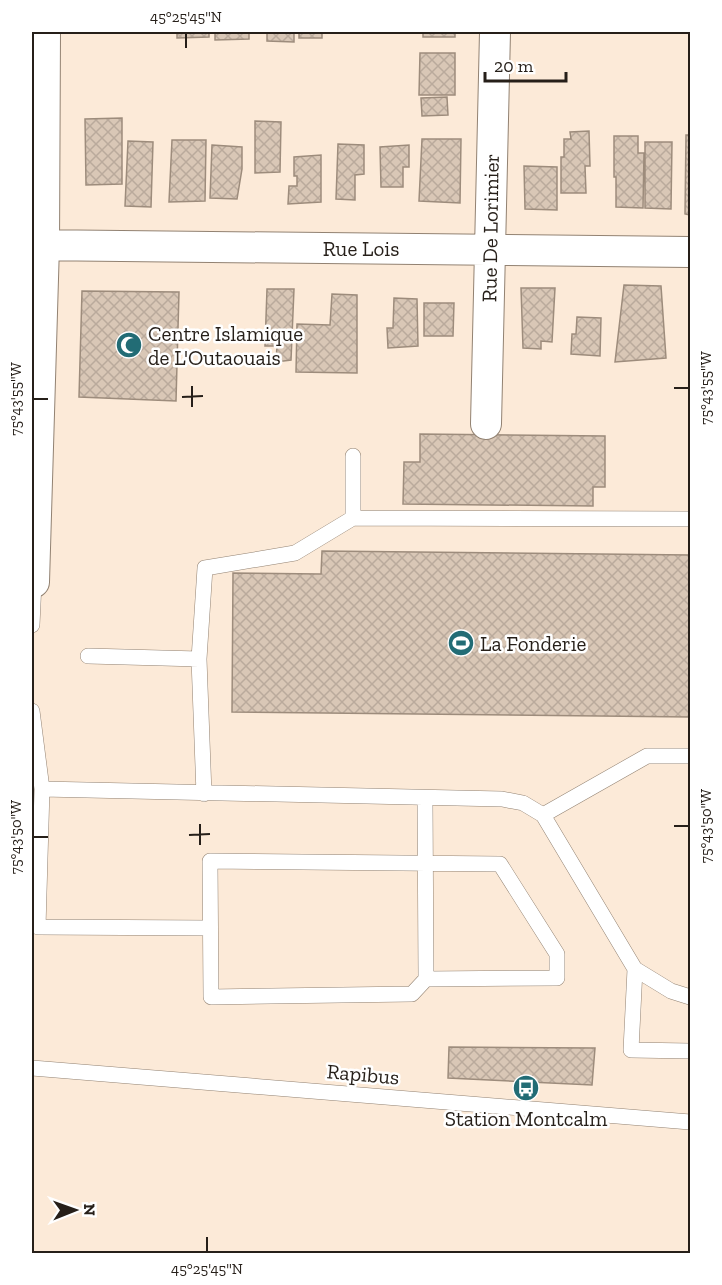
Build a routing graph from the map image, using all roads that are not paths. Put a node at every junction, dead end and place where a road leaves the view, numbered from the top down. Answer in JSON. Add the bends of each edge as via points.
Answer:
{"nodes":[{"id":1,"x":45,"y":32,"type":"edge"},
{"id":2,"x":495,"y":32,"type":"edge"},
{"id":3,"x":38,"y":245,"type":"edge"},
{"id":4,"x":490,"y":249,"type":"junction"},
{"id":5,"x":690,"y":252,"type":"edge"},
{"id":6,"x":486,"y":424,"type":"dead end"},
{"id":7,"x":353,"y":456,"type":"dead end"},
{"id":8,"x":353,"y":518,"type":"junction"},
{"id":9,"x":690,"y":519,"type":"edge"},
{"id":10,"x":34,"y":582,"type":"joint"},
{"id":11,"x":32,"y":625,"type":"edge"},
{"id":12,"x":88,"y":656,"type":"dead end"},
{"id":13,"x":199,"y":659,"type":"junction"},
{"id":14,"x":32,"y":711,"type":"edge"},
{"id":15,"x":690,"y":756,"type":"edge"},
{"id":16,"x":42,"y":789,"type":"junction"},
{"id":17,"x":204,"y":794,"type":"junction"},
{"id":18,"x":425,"y":798,"type":"junction"},
{"id":19,"x":543,"y":815,"type":"junction"},
{"id":20,"x":426,"y":862,"type":"junction"},
{"id":21,"x":210,"y":928,"type":"junction"},
{"id":22,"x":635,"y":969,"type":"junction"},
{"id":23,"x":426,"y":979,"type":"junction"},
{"id":24,"x":690,"y":997,"type":"edge"},
{"id":25,"x":690,"y":1052,"type":"edge"},
{"id":26,"x":32,"y":1068,"type":"edge"},
{"id":27,"x":690,"y":1122,"type":"edge"}],
"edges":[{"from":1,"to":3,"type":"street"},
{"from":2,"to":4,"type":"street","name":"Rue De Lorimier"},
{"from":3,"to":4,"type":"street","name":"Rue Lois"},
{"from":3,"to":10,"type":"street"},
{"from":4,"to":5,"type":"street","name":"Rue Lois"},
{"from":4,"to":6,"type":"street","name":"Rue De Lorimier"},
{"from":7,"to":8,"type":"lane"},
{"from":8,"to":9,"type":"lane"},
{"from":8,"to":13,"type":"lane","via":[[296,553],[205,568]]},
{"from":10,"to":11,"type":"lane"},
{"from":12,"to":13,"type":"lane"},
{"from":13,"to":17,"type":"lane"},
{"from":14,"to":16,"type":"lane"},
{"from":15,"to":19,"type":"lane","via":[[647,756]]},
{"from":16,"to":17,"type":"lane"},
{"from":16,"to":21,"type":"lane","via":[[38,927]]},
{"from":17,"to":18,"type":"lane"},
{"from":18,"to":19,"type":"lane","via":[[502,799],[523,803]]},
{"from":18,"to":20,"type":"lane"},
{"from":19,"to":22,"type":"lane"},
{"from":20,"to":21,"type":"lane","via":[[210,861]]},
{"from":20,"to":23,"type":"lane"},
{"from":20,"to":23,"type":"lane","via":[[500,864],[557,954],[557,978]]},
{"from":21,"to":23,"type":"lane","via":[[211,998],[412,994]]},
{"from":22,"to":24,"type":"lane","via":[[671,991]]},
{"from":22,"to":25,"type":"lane","via":[[631,1050]]},
{"from":26,"to":27,"type":"lane","name":"Rapibus"}]}
